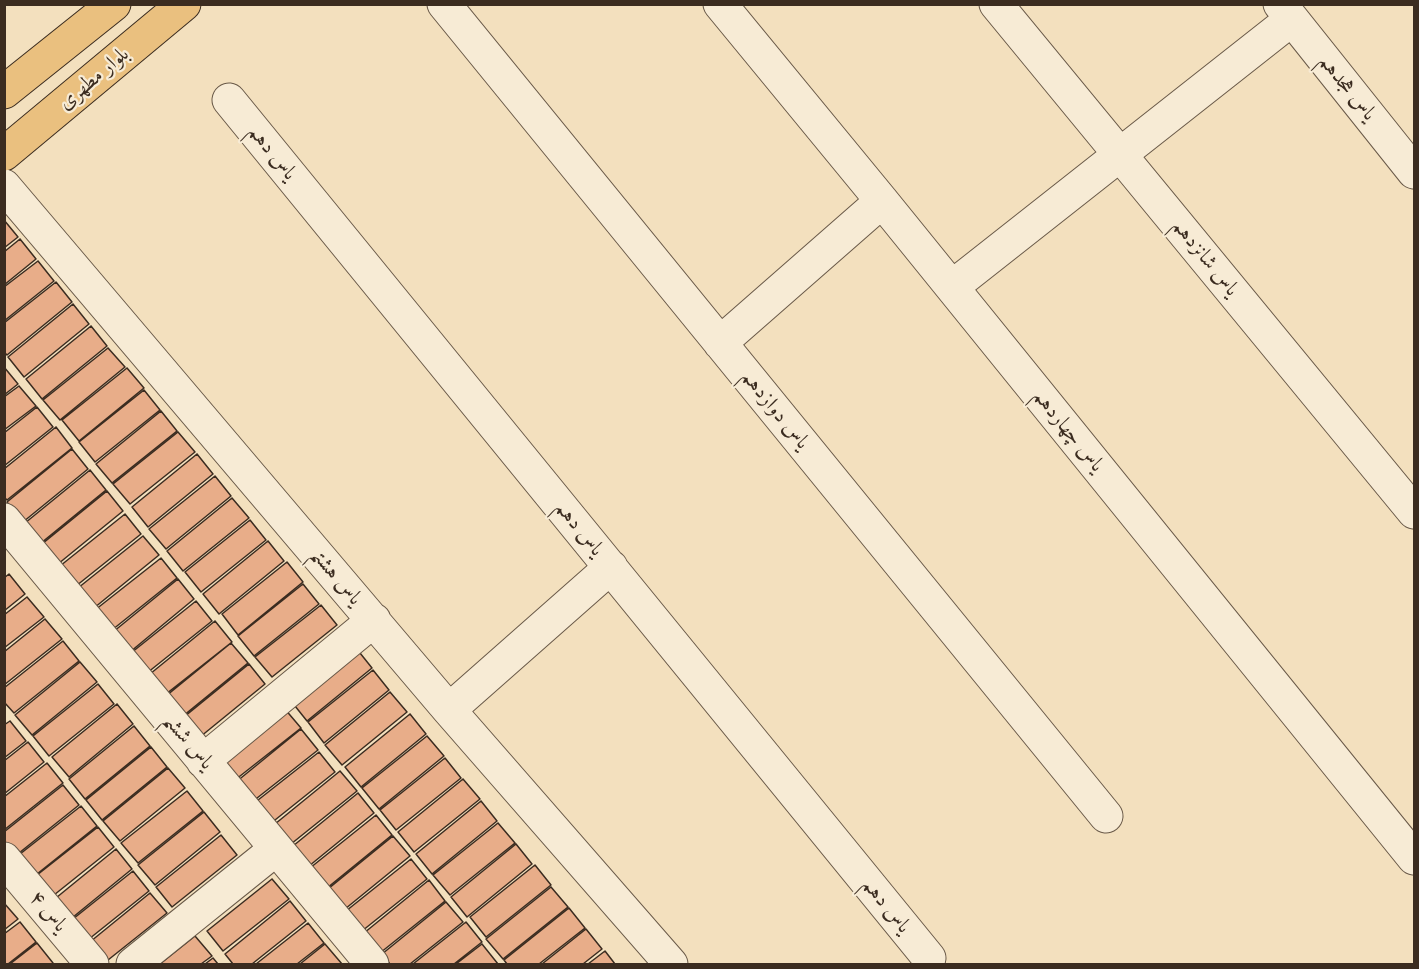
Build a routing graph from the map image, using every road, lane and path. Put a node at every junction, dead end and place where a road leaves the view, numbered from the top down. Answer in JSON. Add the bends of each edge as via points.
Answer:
{"nodes":[{"id":1,"x":114,"y":4,"type":"edge"},
{"id":2,"x":444,"y":4,"type":"edge"},
{"id":3,"x":720,"y":4,"type":"edge"},
{"id":4,"x":996,"y":4,"type":"edge"},
{"id":5,"x":162,"y":11,"type":"edge"},
{"id":6,"x":1286,"y":12,"type":"edge"},
{"id":7,"x":4,"y":92,"type":"edge"},
{"id":8,"x":229,"y":100,"type":"dead end"},
{"id":9,"x":4,"y":154,"type":"edge"},
{"id":10,"x":1120,"y":154,"type":"junction"},
{"id":11,"x":1414,"y":172,"type":"edge"},
{"id":12,"x":4,"y":186,"type":"edge"},
{"id":13,"x":882,"y":201,"type":"junction"},
{"id":14,"x":952,"y":287,"type":"junction"},
{"id":15,"x":720,"y":343,"type":"junction"},
{"id":16,"x":1414,"y":512,"type":"edge"},
{"id":17,"x":4,"y":520,"type":"edge"},
{"id":18,"x":610,"y":567,"type":"junction"},
{"id":19,"x":374,"y":620,"type":"junction"},
{"id":20,"x":449,"y":710,"type":"junction"},
{"id":21,"x":203,"y":761,"type":"junction"},
{"id":22,"x":1106,"y":816,"type":"dead end"},
{"id":23,"x":276,"y":849,"type":"junction"},
{"id":24,"x":1414,"y":858,"type":"edge"},
{"id":25,"x":4,"y":859,"type":"edge"},
{"id":26,"x":929,"y":958,"type":"dead end"},
{"id":27,"x":92,"y":964,"type":"edge"},
{"id":28,"x":133,"y":964,"type":"edge"},
{"id":29,"x":372,"y":964,"type":"edge"},
{"id":30,"x":671,"y":964,"type":"edge"}],
"edges":[{"from":1,"to":7,"type":"main road"},
{"from":2,"to":15,"type":"street","name":"یاس دوازدهم"},
{"from":3,"to":13,"type":"street","name":"یاس چهاردهم"},
{"from":4,"to":10,"type":"street","name":"یاس شانزدهم"},
{"from":5,"to":9,"type":"main road","name":"بلوار مطهری"},
{"from":6,"to":10,"type":"street"},
{"from":6,"to":11,"type":"street","name":"یاس هجدهم"},
{"from":8,"to":18,"type":"street","name":"یاس دهم"},
{"from":10,"to":14,"type":"street"},
{"from":10,"to":16,"type":"street","name":"یاس شانزدهم"},
{"from":12,"to":19,"type":"street","name":"یاس هشتم"},
{"from":13,"to":14,"type":"street","name":"یاس چهاردهم"},
{"from":13,"to":15,"type":"street"},
{"from":14,"to":24,"type":"street","name":"یاس چهاردهم"},
{"from":15,"to":22,"type":"street","name":"یاس دوازدهم"},
{"from":17,"to":21,"type":"street","name":"یاس ششم"},
{"from":18,"to":20,"type":"street"},
{"from":18,"to":26,"type":"street","name":"یاس دهم"},
{"from":19,"to":20,"type":"street","name":"یاس هشتم"},
{"from":19,"to":21,"type":"street"},
{"from":20,"to":30,"type":"street","name":"یاس هشتم"},
{"from":21,"to":23,"type":"street","name":"یاس ششم"},
{"from":23,"to":28,"type":"street"},
{"from":23,"to":29,"type":"street","name":"یاس ششم"},
{"from":25,"to":27,"type":"street","name":"یاس ۴"}]}
